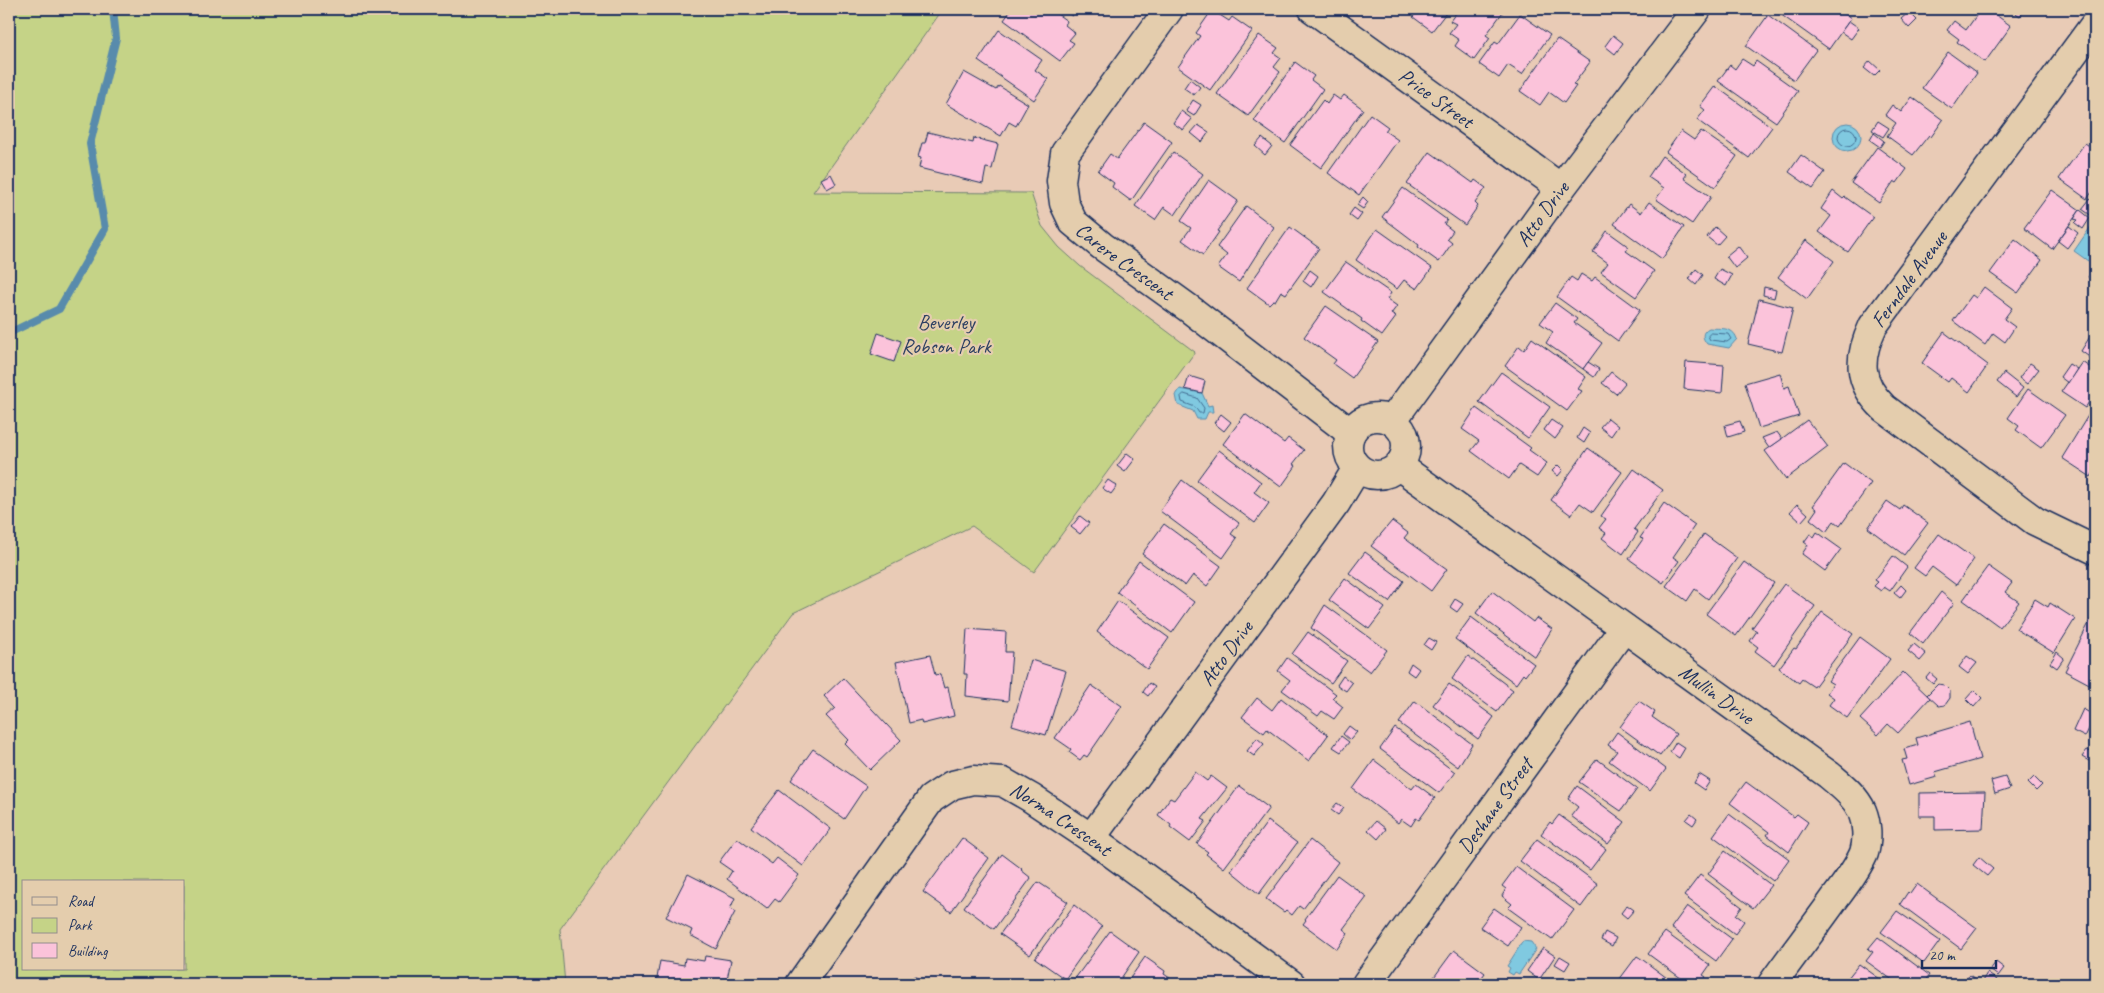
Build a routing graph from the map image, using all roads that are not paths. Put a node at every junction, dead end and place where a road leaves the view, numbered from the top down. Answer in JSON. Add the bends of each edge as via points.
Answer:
{"nodes":[{"id":1,"x":1169,"y":9,"type":"edge"},
{"id":2,"x":1313,"y":9,"type":"edge"},
{"id":3,"x":1697,"y":9,"type":"edge"},
{"id":4,"x":2095,"y":24,"type":"edge"},
{"id":5,"x":1561,"y":188,"type":"junction"},
{"id":6,"x":1392,"y":421,"type":"junction"},
{"id":7,"x":1351,"y":433,"type":"junction"},
{"id":8,"x":1399,"y":466,"type":"junction"},
{"id":9,"x":1357,"y":468,"type":"junction"},
{"id":10,"x":2095,"y":550,"type":"edge"},
{"id":11,"x":1624,"y":628,"type":"junction"},
{"id":12,"x":1091,"y":838,"type":"junction"},
{"id":13,"x":800,"y":984,"type":"edge"},
{"id":14,"x":1291,"y":984,"type":"edge"},
{"id":15,"x":1366,"y":984,"type":"edge"},
{"id":16,"x":1772,"y":984,"type":"edge"}],
"edges":[{"from":1,"to":7,"type":"street","name":"Carere Crescent","via":[[1065,153],[1061,181],[1064,203],[1073,222],[1102,246]]},
{"from":2,"to":5,"type":"street","name":"Price Street"},
{"from":3,"to":5,"type":"street","name":"Atto Drive"},
{"from":4,"to":10,"type":"street","name":"Ferndale Avenue","via":[[1873,326],[1862,357],[1865,382],[1884,408],[2035,521]]},
{"from":5,"to":6,"type":"street","name":"Atto Drive"},
{"from":6,"to":7,"type":"street","via":[[1374,417],[1357,425]]},
{"from":6,"to":8,"type":"street","via":[[1399,426],[1406,442]]},
{"from":7,"to":9,"type":"street","via":[[1348,451]]},
{"from":8,"to":9,"type":"street","via":[[1392,472],[1374,475]]},
{"from":8,"to":11,"type":"street","name":"Mullin Drive"},
{"from":9,"to":12,"type":"street","name":"Atto Drive","via":[[1336,503]]},
{"from":11,"to":15,"type":"street","name":"Deshane Street"},
{"from":11,"to":16,"type":"street","name":"Mullin Drive","via":[[1829,775],[1852,795],[1863,812],[1864,852]]},
{"from":12,"to":13,"type":"street","name":"Norma Crescent","via":[[1003,782],[973,780],[952,785],[932,799]]},
{"from":12,"to":14,"type":"street","name":"Norma Crescent"}]}
